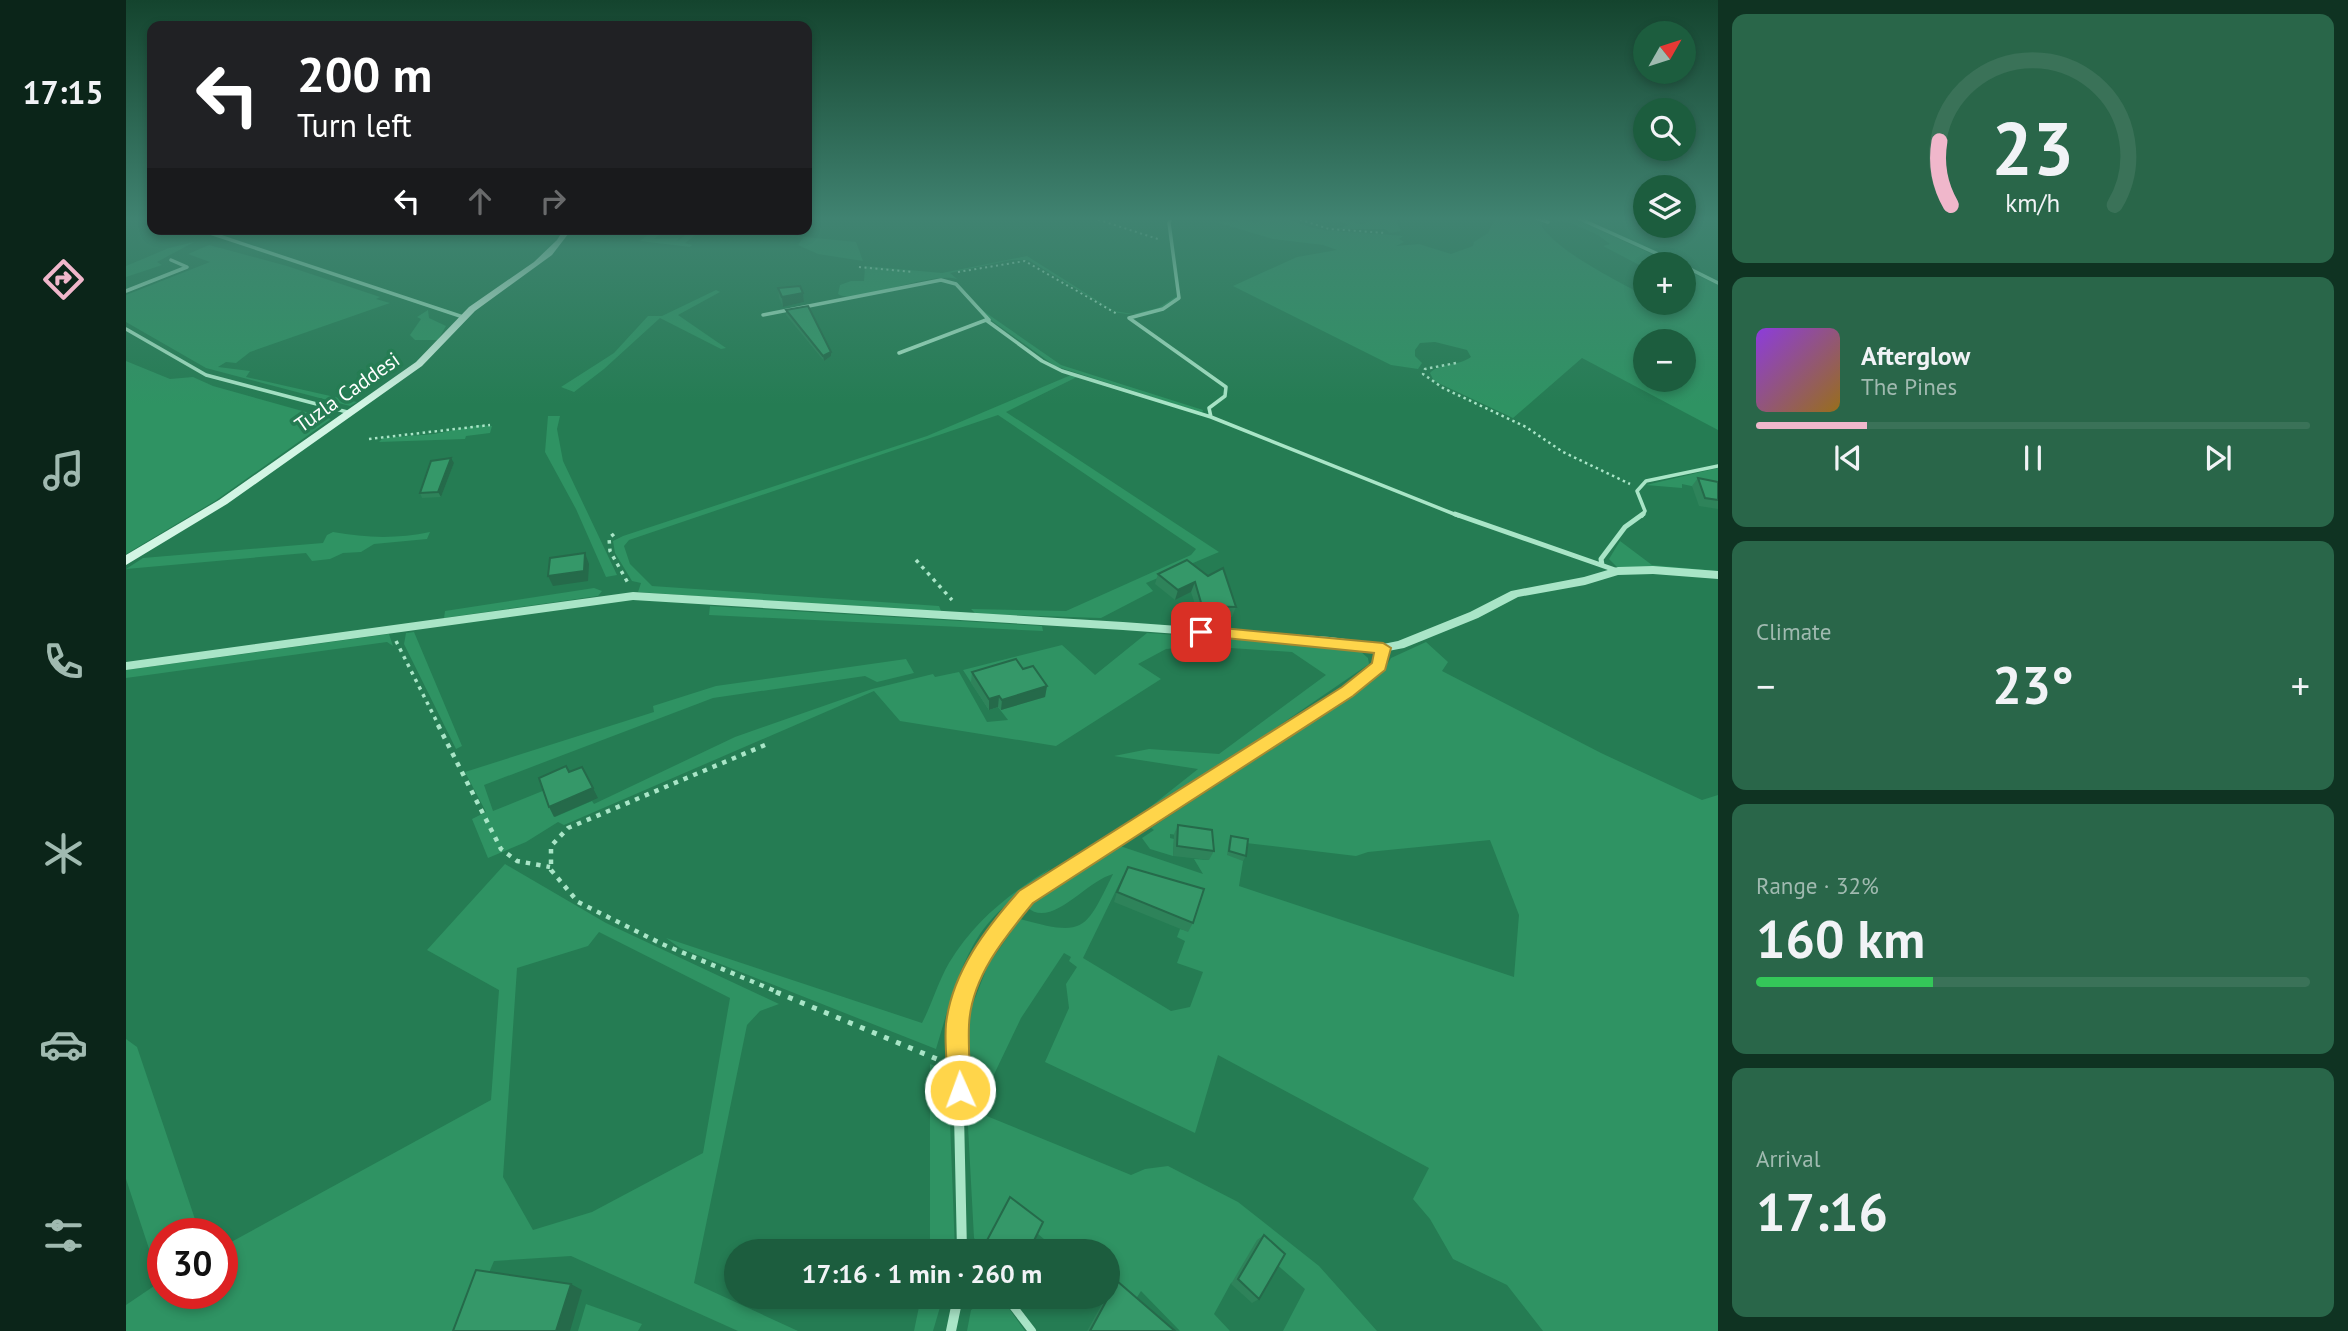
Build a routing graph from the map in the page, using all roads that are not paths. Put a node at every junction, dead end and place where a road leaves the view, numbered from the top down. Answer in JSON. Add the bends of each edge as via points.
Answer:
{"nodes":[{"id":1,"x":154,"y":280,"type":"edge"},
{"id":2,"x":352,"y":280,"type":"edge"},
{"id":3,"x":511,"y":280,"type":"edge"},
{"id":4,"x":936,"y":280,"type":"edge"},
{"id":5,"x":947,"y":280,"type":"edge"},
{"id":6,"x":1177,"y":280,"type":"edge"},
{"id":7,"x":126,"y":291,"type":"edge"},
{"id":8,"x":763,"y":315,"type":"dead end"},
{"id":9,"x":463,"y":317,"type":"junction"},
{"id":10,"x":992,"y":321,"type":"junction"},
{"id":11,"x":126,"y":329,"type":"edge"},
{"id":12,"x":900,"y":353,"type":"dead end"},
{"id":13,"x":351,"y":413,"type":"junction"},
{"id":14,"x":1211,"y":417,"type":"junction"},
{"id":15,"x":1718,"y":466,"type":"edge"},
{"id":16,"x":126,"y":561,"type":"edge"},
{"id":17,"x":1602,"y":565,"type":"junction"},
{"id":18,"x":1618,"y":571,"type":"junction"},
{"id":19,"x":1718,"y":575,"type":"edge"},
{"id":20,"x":1383,"y":648,"type":"junction"},
{"id":21,"x":126,"y":666,"type":"edge"},
{"id":22,"x":962,"y":1239,"type":"edge"},
{"id":23,"x":956,"y":1309,"type":"edge"},
{"id":24,"x":1015,"y":1309,"type":"edge"},
{"id":25,"x":951,"y":1331,"type":"edge"},
{"id":26,"x":1032,"y":1331,"type":"edge"}],
"edges":[{"from":1,"to":7,"type":"lane"},
{"from":2,"to":9,"type":"lane"},
{"from":3,"to":9,"type":"main road","name":"Tuzla Caddesi"},
{"from":4,"to":8,"type":"lane"},
{"from":5,"to":10,"type":"lane"},
{"from":6,"to":14,"type":"lane","via":[[1179,298],[1163,310],[1129,318],[1226,387],[1225,396],[1209,408]]},
{"from":9,"to":13,"type":"main road","name":"Tuzla Caddesi","via":[[430,356]]},
{"from":10,"to":12,"type":"lane","via":[[980,320]]},
{"from":10,"to":14,"type":"lane","via":[[1062,371]]},
{"from":11,"to":13,"type":"lane","via":[[205,375]]},
{"from":13,"to":16,"type":"main road","name":"Tuzla Caddesi","via":[[223,502]]},
{"from":14,"to":17,"type":"lane","via":[[1495,530]]},
{"from":15,"to":17,"type":"lane","via":[[1646,481],[1638,489],[1645,511],[1625,527],[1601,559]]},
{"from":17,"to":18,"type":"lane"},
{"from":18,"to":19,"type":"street"},
{"from":18,"to":20,"type":"street","via":[[1515,594],[1474,615]]},
{"from":20,"to":21,"type":"street","via":[[1206,632],[620,597]]},
{"from":20,"to":22,"type":"street","via":[[1379,666],[1348,692],[1026,897],[997,930],[970,976],[957,1023]]},
{"from":23,"to":25,"type":"street"},
{"from":24,"to":26,"type":"lane"}]}
